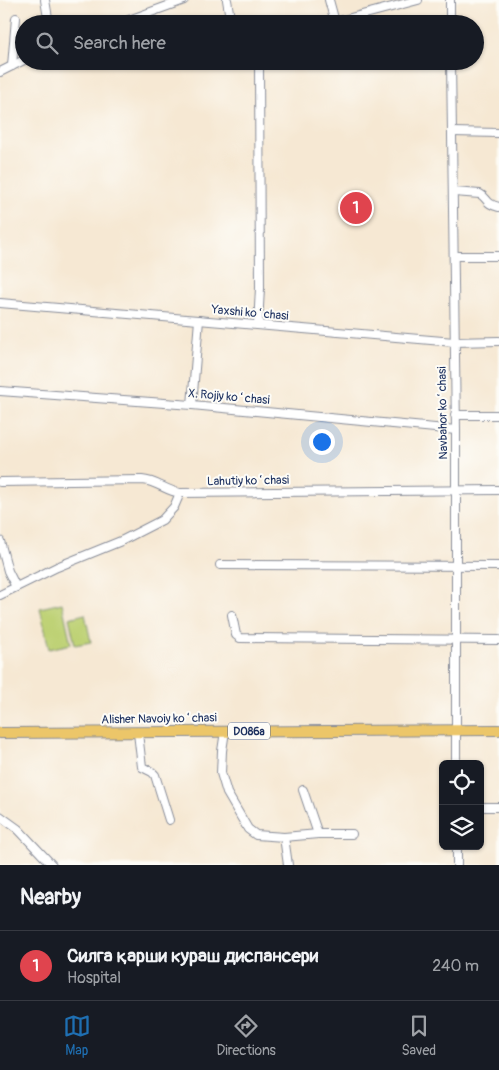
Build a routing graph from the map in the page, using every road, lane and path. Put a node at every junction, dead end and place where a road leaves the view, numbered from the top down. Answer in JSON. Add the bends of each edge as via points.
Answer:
{"nodes":[{"id":1,"x":45,"y":0,"type":"edge"},
{"id":2,"x":184,"y":0,"type":"edge"},
{"id":3,"x":227,"y":0,"type":"edge"},
{"id":4,"x":329,"y":0,"type":"edge"},
{"id":5,"x":418,"y":0,"type":"edge"},
{"id":6,"x":450,"y":0,"type":"edge"},
{"id":7,"x":48,"y":15,"type":"edge"},
{"id":8,"x":143,"y":15,"type":"edge"},
{"id":9,"x":230,"y":15,"type":"edge"},
{"id":10,"x":331,"y":15,"type":"edge"},
{"id":11,"x":362,"y":15,"type":"edge"},
{"id":12,"x":450,"y":15,"type":"edge"},
{"id":13,"x":15,"y":30,"type":"edge"},
{"id":14,"x":15,"y":64,"type":"edge"},
{"id":15,"x":12,"y":66,"type":"junction"},
{"id":16,"x":259,"y":70,"type":"edge"},
{"id":17,"x":451,"y":70,"type":"edge"},
{"id":18,"x":0,"y":72,"type":"edge"},
{"id":19,"x":452,"y":132,"type":"junction"},
{"id":20,"x":499,"y":133,"type":"edge"},
{"id":21,"x":454,"y":192,"type":"junction"},
{"id":22,"x":499,"y":207,"type":"edge"},
{"id":23,"x":454,"y":256,"type":"junction"},
{"id":24,"x":499,"y":256,"type":"edge"},
{"id":25,"x":0,"y":304,"type":"edge"},
{"id":26,"x":200,"y":320,"type":"junction"},
{"id":27,"x":258,"y":325,"type":"junction"},
{"id":28,"x":499,"y":341,"type":"edge"},
{"id":29,"x":454,"y":342,"type":"junction"},
{"id":30,"x":0,"y":391,"type":"edge"},
{"id":31,"x":192,"y":405,"type":"junction"},
{"id":32,"x":455,"y":415,"type":"junction"},
{"id":33,"x":499,"y":415,"type":"edge"},
{"id":34,"x":456,"y":430,"type":"junction"},
{"id":35,"x":0,"y":482,"type":"edge"},
{"id":36,"x":499,"y":490,"type":"edge"},
{"id":37,"x":456,"y":491,"type":"junction"},
{"id":38,"x":180,"y":493,"type":"junction"},
{"id":39,"x":0,"y":541,"type":"edge"},
{"id":40,"x":220,"y":565,"type":"dead end"},
{"id":41,"x":455,"y":566,"type":"junction"},
{"id":42,"x":499,"y":566,"type":"edge"},
{"id":43,"x":16,"y":587,"type":"junction"},
{"id":44,"x":0,"y":595,"type":"edge"},
{"id":45,"x":232,"y":615,"type":"dead end"},
{"id":46,"x":455,"y":639,"type":"junction"},
{"id":47,"x":499,"y":640,"type":"edge"},
{"id":48,"x":456,"y":730,"type":"junction"},
{"id":49,"x":499,"y":730,"type":"edge"},
{"id":50,"x":225,"y":731,"type":"junction"},
{"id":51,"x":0,"y":732,"type":"edge"},
{"id":52,"x":138,"y":733,"type":"junction"},
{"id":53,"x":456,"y":760,"type":"edge"},
{"id":54,"x":303,"y":790,"type":"dead end"},
{"id":55,"x":484,"y":806,"type":"edge"},
{"id":56,"x":499,"y":807,"type":"edge"},
{"id":57,"x":0,"y":816,"type":"edge"},
{"id":58,"x":170,"y":820,"type":"dead end"},
{"id":59,"x":318,"y":834,"type":"junction"},
{"id":60,"x":352,"y":834,"type":"dead end"},
{"id":61,"x":284,"y":836,"type":"junction"},
{"id":62,"x":457,"y":850,"type":"edge"},
{"id":63,"x":52,"y":865,"type":"edge"},
{"id":64,"x":288,"y":865,"type":"edge"},
{"id":65,"x":457,"y":865,"type":"edge"}],
"edges":[{"from":1,"to":7,"type":"street"},
{"from":2,"to":8,"type":"street"},
{"from":3,"to":9,"type":"street"},
{"from":4,"to":10,"type":"street"},
{"from":5,"to":11,"type":"street"},
{"from":6,"to":12,"type":"street"},
{"from":13,"to":15,"type":"street"},
{"from":14,"to":15,"type":"street"},
{"from":15,"to":18,"type":"street"},
{"from":16,"to":27,"type":"street"},
{"from":17,"to":19,"type":"street","name":"Navbahor koʻchasi"},
{"from":19,"to":20,"type":"street"},
{"from":19,"to":21,"type":"street","name":"Navbahor koʻchasi"},
{"from":21,"to":22,"type":"street","via":[[480,194],[486,202]]},
{"from":21,"to":23,"type":"street","name":"Navbahor koʻchasi"},
{"from":23,"to":24,"type":"street"},
{"from":23,"to":29,"type":"street","name":"Navbahor koʻchasi"},
{"from":25,"to":26,"type":"street","name":"Yaxshi koʻchasi"},
{"from":26,"to":27,"type":"street","name":"Yaxshi koʻchasi"},
{"from":26,"to":31,"type":"street"},
{"from":27,"to":29,"type":"street","name":"Yaxshi koʻchasi"},
{"from":28,"to":29,"type":"street","name":"Yaxshi koʻchasi"},
{"from":29,"to":32,"type":"street","name":"Navbahor koʻchasi"},
{"from":30,"to":31,"type":"street","name":"X. Rojiy koʻchasi"},
{"from":31,"to":34,"type":"street","name":"X. Rojiy koʻchasi"},
{"from":32,"to":33,"type":"street"},
{"from":32,"to":34,"type":"street","name":"Navbahor koʻchasi"},
{"from":34,"to":37,"type":"street","name":"Navbahor koʻchasi"},
{"from":35,"to":38,"type":"street","name":"Lahutiy koʻchasi","via":[[142,480]]},
{"from":36,"to":37,"type":"street","name":"Lahutiy koʻchasi"},
{"from":37,"to":38,"type":"street","name":"Lahutiy koʻchasi"},
{"from":37,"to":41,"type":"street","name":"Navbahor koʻchasi"},
{"from":38,"to":43,"type":"street","via":[[174,507],[162,520]]},
{"from":39,"to":43,"type":"street","via":[[3,558]]},
{"from":40,"to":41,"type":"street"},
{"from":41,"to":42,"type":"street"},
{"from":41,"to":46,"type":"street","name":"Navbahor koʻchasi"},
{"from":43,"to":44,"type":"street"},
{"from":45,"to":46,"type":"street","via":[[236,635],[240,638]]},
{"from":46,"to":47,"type":"street"},
{"from":46,"to":48,"type":"street","name":"Navbahor koʻchasi"},
{"from":48,"to":49,"type":"main road","name":"Alisher Navoiy koʻchasi","number":"D086a"},
{"from":48,"to":50,"type":"main road","name":"Alisher Navoiy koʻchasi","number":"D086a"},
{"from":48,"to":53,"type":"street","name":"Navbahor koʻchasi"},
{"from":50,"to":52,"type":"main road","name":"Alisher Navoiy koʻchasi","number":"D086a"},
{"from":50,"to":61,"type":"street","via":[[221,773],[227,793],[248,829],[256,836]]},
{"from":51,"to":52,"type":"main road","name":"Alisher Navoiy koʻchasi","number":"D086a"},
{"from":52,"to":58,"type":"street","via":[[142,768],[155,775]]},
{"from":54,"to":59,"type":"street"},
{"from":55,"to":56,"type":"street"},
{"from":57,"to":63,"type":"street","via":[[18,829]]},
{"from":59,"to":60,"type":"street"},
{"from":59,"to":61,"type":"street"},
{"from":61,"to":64,"type":"street"},
{"from":62,"to":65,"type":"street"}]}
